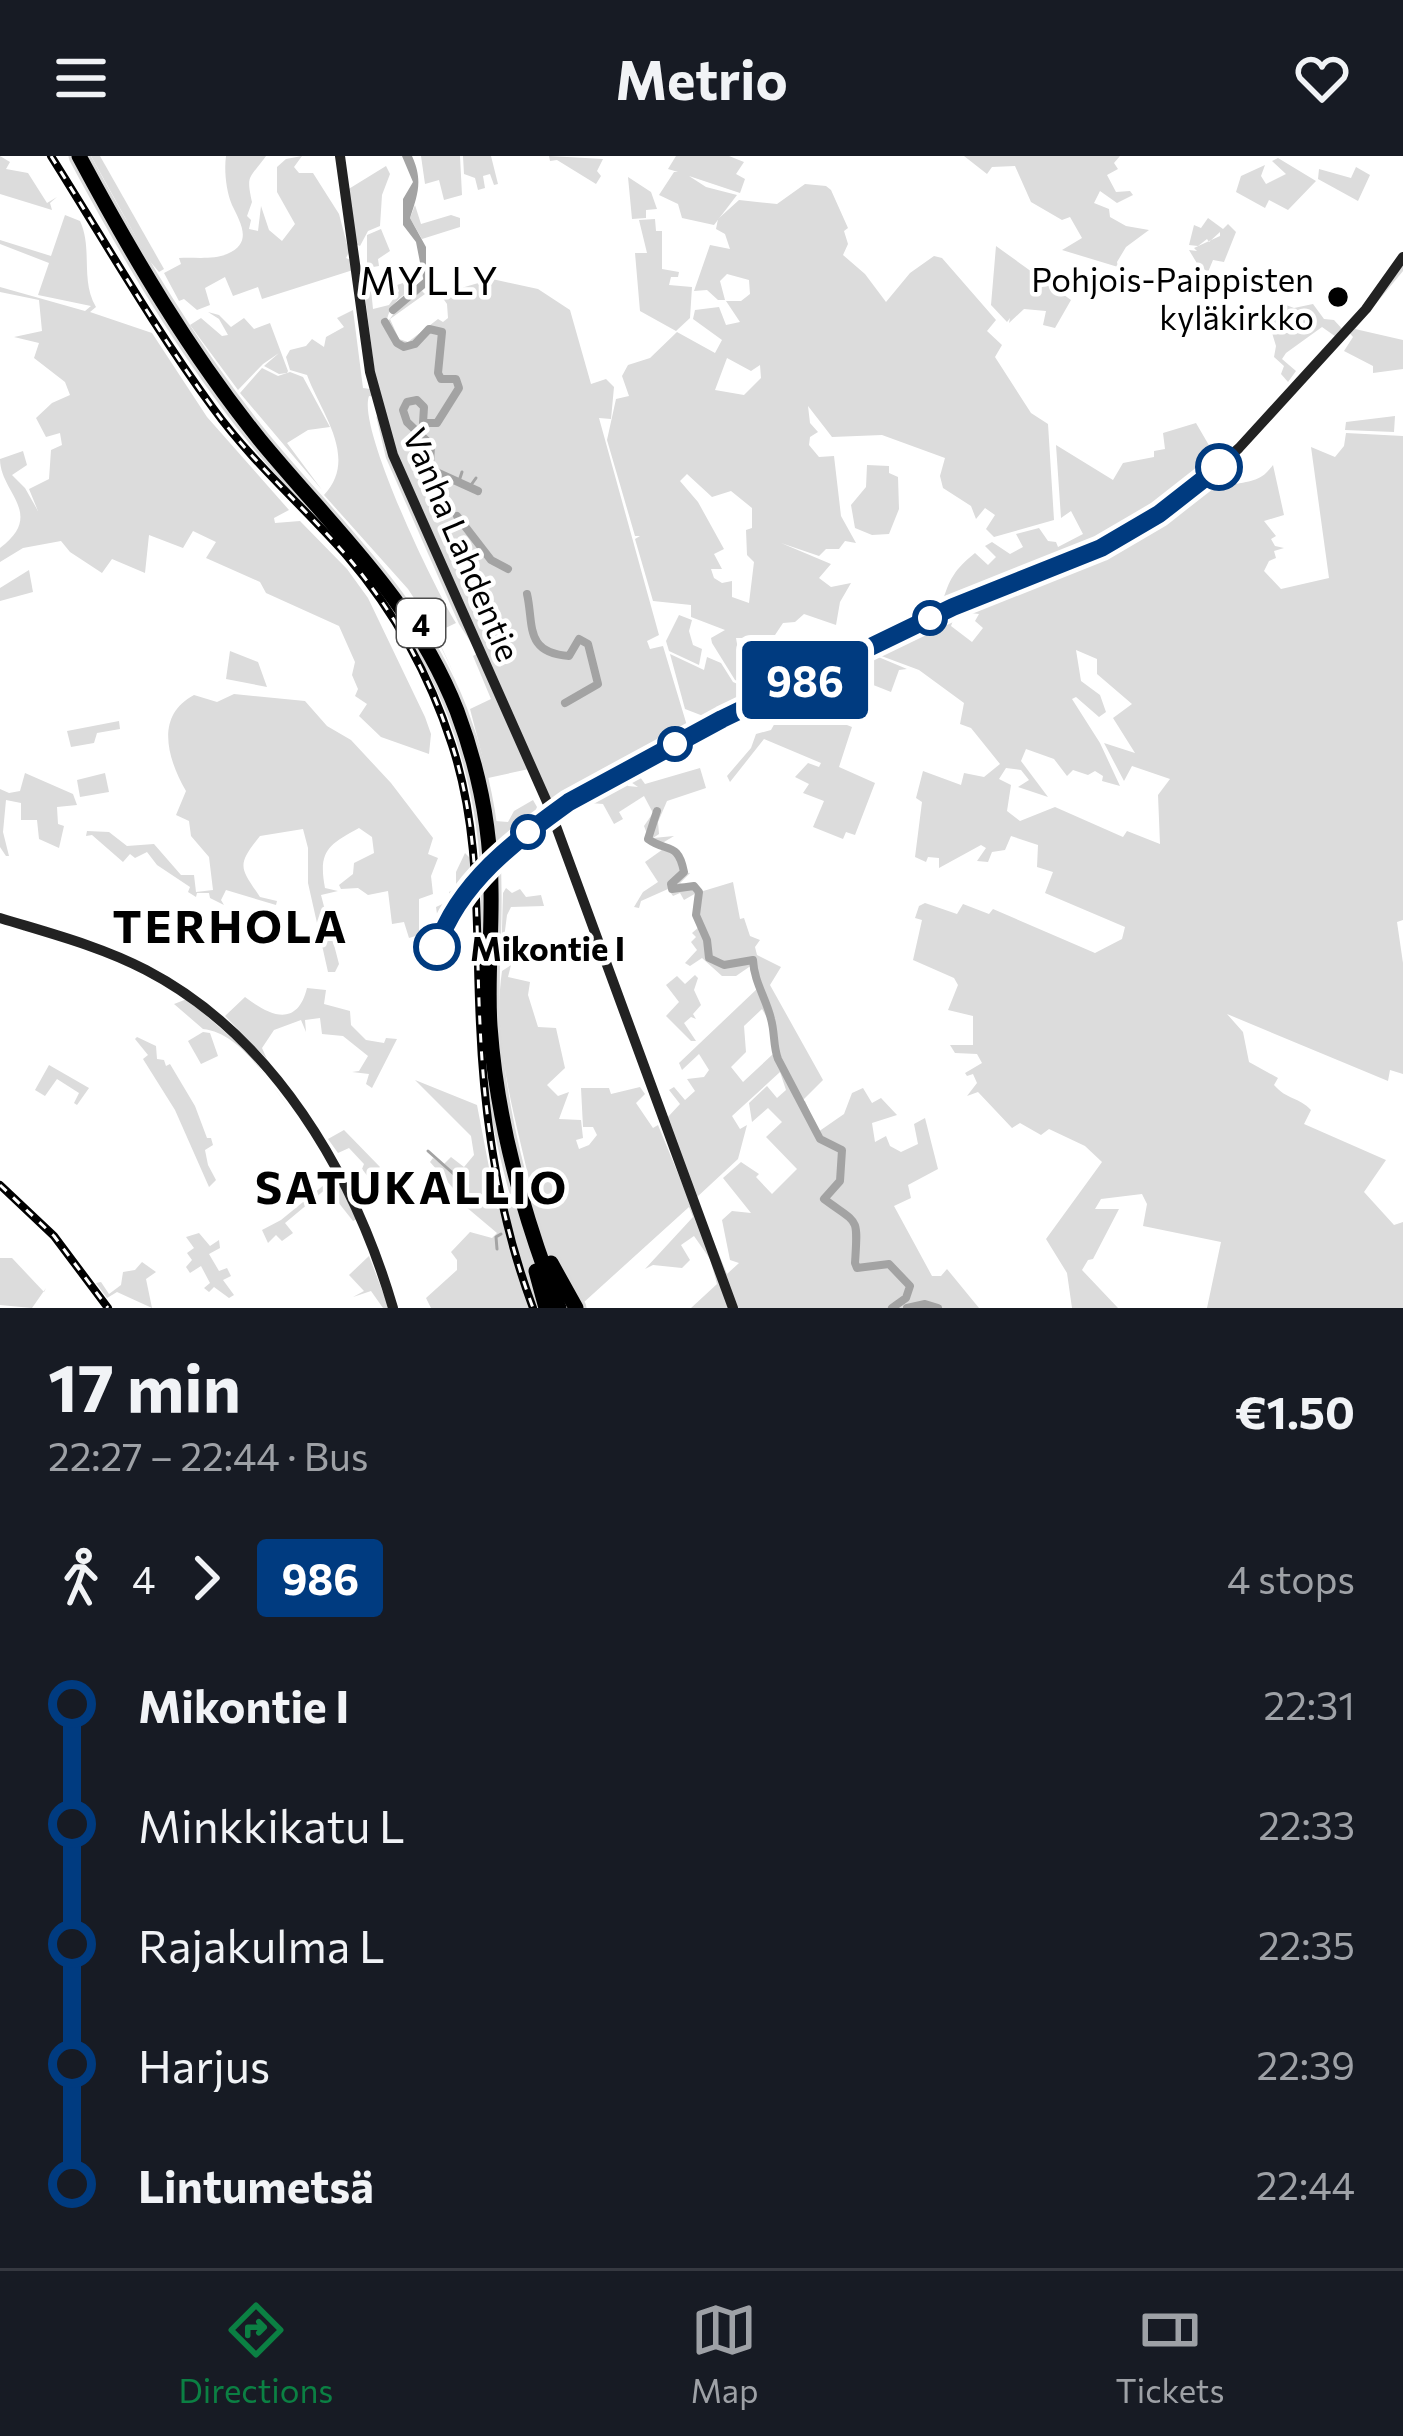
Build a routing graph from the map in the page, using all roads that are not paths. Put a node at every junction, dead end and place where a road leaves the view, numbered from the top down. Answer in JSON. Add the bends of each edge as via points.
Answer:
{"nodes":[{"id":1,"x":83,"y":156,"type":"edge"},
{"id":2,"x":340,"y":156,"type":"edge"},
{"id":3,"x":1403,"y":257,"type":"edge"},
{"id":4,"x":552,"y":814,"type":"junction"},
{"id":5,"x":0,"y":918,"type":"edge"},
{"id":6,"x":527,"y":1206,"type":"junction"},
{"id":7,"x":541,"y":1238,"type":"junction"},
{"id":8,"x":392,"y":1308,"type":"edge"},
{"id":9,"x":546,"y":1308,"type":"edge"},
{"id":10,"x":562,"y":1308,"type":"edge"},
{"id":11,"x":576,"y":1308,"type":"edge"},
{"id":12,"x":733,"y":1308,"type":"edge"}],
"edges":[{"from":1,"to":6,"type":"highway","number":"4","via":[[214,379],[373,567],[426,645],[469,746],[494,862],[490,1032]]},
{"from":2,"to":4,"type":"main road","name":"Vanha Lahdentie","via":[[370,371],[392,455]]},
{"from":3,"to":4,"type":"main road","via":[[1239,448],[1145,524],[953,607]]},
{"from":4,"to":12,"type":"main road","name":"Vanha Lahdentie"},
{"from":5,"to":8,"type":"main road","via":[[142,968],[235,1034],[326,1152]]},
{"from":6,"to":7,"type":"highway","number":"4"},
{"from":6,"to":9,"type":"highway"},
{"from":6,"to":10,"type":"highway","number":"4"},
{"from":7,"to":10,"type":"highway","number":"4"},
{"from":7,"to":11,"type":"highway"}]}
